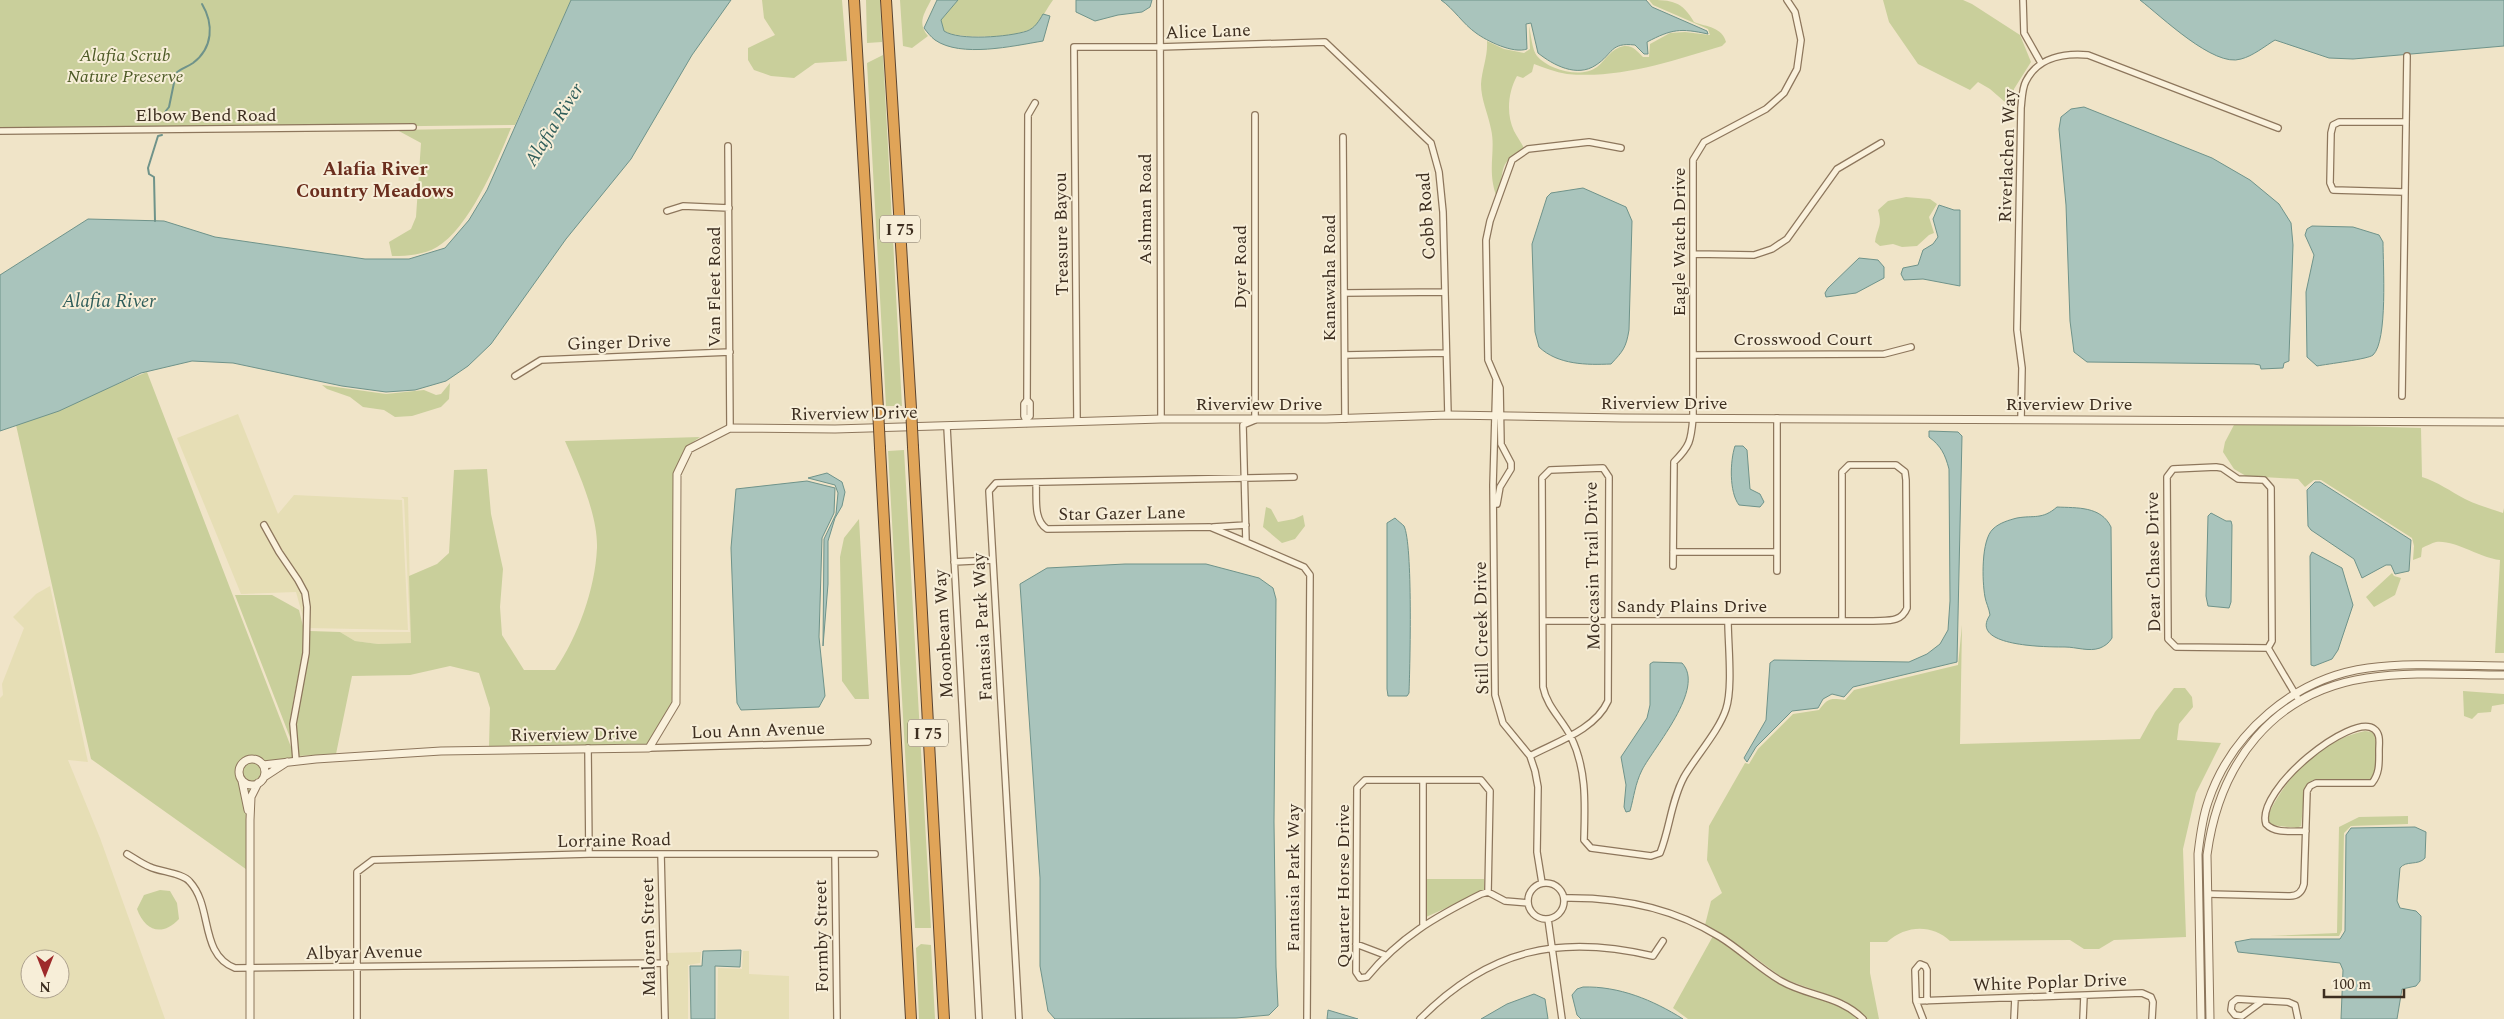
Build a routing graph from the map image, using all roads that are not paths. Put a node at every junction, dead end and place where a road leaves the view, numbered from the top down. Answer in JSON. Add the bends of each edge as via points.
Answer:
{"nodes":[{"id":1,"x":854,"y":0,"type":"edge"},
{"id":2,"x":886,"y":0,"type":"edge"},
{"id":3,"x":1160,"y":0,"type":"edge"},
{"id":4,"x":1787,"y":0,"type":"edge"},
{"id":5,"x":2023,"y":0,"type":"edge"},
{"id":6,"x":1074,"y":47,"type":"joint"},
{"id":7,"x":1159,"y":47,"type":"junction"},
{"id":8,"x":1340,"y":53,"type":"joint"},
{"id":9,"x":2407,"y":56,"type":"dead end"},
{"id":10,"x":2041,"y":63,"type":"junction"},
{"id":11,"x":1035,"y":104,"type":"dead end"},
{"id":12,"x":1255,"y":115,"type":"dead end"},
{"id":13,"x":2404,"y":122,"type":"junction"},
{"id":14,"x":413,"y":127,"type":"dead end"},
{"id":15,"x":2278,"y":128,"type":"dead end"},
{"id":16,"x":0,"y":131,"type":"edge"},
{"id":17,"x":1343,"y":137,"type":"dead end"},
{"id":18,"x":1881,"y":143,"type":"dead end"},
{"id":19,"x":728,"y":146,"type":"dead end"},
{"id":20,"x":1621,"y":148,"type":"dead end"},
{"id":21,"x":2404,"y":192,"type":"junction"},
{"id":22,"x":729,"y":208,"type":"junction"},
{"id":23,"x":667,"y":211,"type":"dead end"},
{"id":24,"x":1694,"y":254,"type":"junction"},
{"id":25,"x":1445,"y":292,"type":"junction"},
{"id":26,"x":1344,"y":293,"type":"junction"},
{"id":27,"x":1911,"y":348,"type":"dead end"},
{"id":28,"x":730,"y":352,"type":"junction"},
{"id":29,"x":1446,"y":353,"type":"junction"},
{"id":30,"x":1344,"y":355,"type":"junction"},
{"id":31,"x":1693,"y":355,"type":"junction"},
{"id":32,"x":515,"y":376,"type":"dead end"},
{"id":33,"x":2402,"y":396,"type":"dead end"},
{"id":34,"x":1448,"y":416,"type":"junction"},
{"id":35,"x":1498,"y":416,"type":"junction"},
{"id":36,"x":1693,"y":418,"type":"junction"},
{"id":37,"x":1777,"y":418,"type":"junction"},
{"id":38,"x":1161,"y":419,"type":"junction"},
{"id":39,"x":1344,"y":419,"type":"junction"},
{"id":40,"x":2021,"y":419,"type":"junction"},
{"id":41,"x":1255,"y":420,"type":"junction"},
{"id":42,"x":1027,"y":421,"type":"junction"},
{"id":43,"x":1078,"y":421,"type":"junction"},
{"id":44,"x":2504,"y":422,"type":"edge"},
{"id":45,"x":947,"y":427,"type":"junction"},
{"id":46,"x":730,"y":428,"type":"junction"},
{"id":47,"x":1494,"y":473,"type":"junction"},
{"id":48,"x":1508,"y":475,"type":"junction"},
{"id":49,"x":1244,"y":477,"type":"junction"},
{"id":50,"x":1294,"y":477,"type":"dead end"},
{"id":51,"x":1036,"y":482,"type":"junction"},
{"id":52,"x":1495,"y":511,"type":"junction"},
{"id":53,"x":264,"y":525,"type":"dead end"},
{"id":54,"x":1246,"y":525,"type":"junction"},
{"id":55,"x":1210,"y":527,"type":"junction"},
{"id":56,"x":1246,"y":542,"type":"junction"},
{"id":57,"x":1673,"y":552,"type":"junction"},
{"id":58,"x":1777,"y":552,"type":"junction"},
{"id":59,"x":993,"y":560,"type":"junction"},
{"id":60,"x":954,"y":562,"type":"junction"},
{"id":61,"x":1673,"y":566,"type":"dead end"},
{"id":62,"x":1777,"y":571,"type":"dead end"},
{"id":63,"x":1842,"y":620,"type":"junction"},
{"id":64,"x":1543,"y":621,"type":"junction"},
{"id":65,"x":1609,"y":621,"type":"junction"},
{"id":66,"x":1728,"y":621,"type":"junction"},
{"id":67,"x":2268,"y":648,"type":"junction"},
{"id":68,"x":2504,"y":666,"type":"edge"},
{"id":69,"x":2504,"y":675,"type":"edge"},
{"id":70,"x":2295,"y":694,"type":"junction"},
{"id":71,"x":2300,"y":701,"type":"junction"},
{"id":72,"x":1570,"y":735,"type":"junction"},
{"id":73,"x":868,"y":742,"type":"dead end"},
{"id":74,"x":588,"y":748,"type":"junction"},
{"id":75,"x":649,"y":748,"type":"junction"},
{"id":76,"x":1530,"y":756,"type":"junction"},
{"id":77,"x":293,"y":761,"type":"junction"},
{"id":78,"x":263,"y":765,"type":"junction"},
{"id":79,"x":261,"y":780,"type":"junction"},
{"id":80,"x":1424,"y":780,"type":"junction"},
{"id":81,"x":242,"y":781,"type":"junction"},
{"id":82,"x":250,"y":820,"type":"junction"},
{"id":83,"x":2306,"y":831,"type":"junction"},
{"id":84,"x":127,"y":854,"type":"dead end"},
{"id":85,"x":589,"y":854,"type":"junction"},
{"id":86,"x":661,"y":854,"type":"junction"},
{"id":87,"x":835,"y":854,"type":"junction"},
{"id":88,"x":875,"y":854,"type":"dead end"},
{"id":89,"x":1542,"y":883,"type":"junction"},
{"id":90,"x":1488,"y":892,"type":"junction"},
{"id":91,"x":2199,"y":894,"type":"junction"},
{"id":92,"x":2208,"y":894,"type":"junction"},
{"id":93,"x":1564,"y":898,"type":"junction"},
{"id":94,"x":1528,"y":903,"type":"junction"},
{"id":95,"x":1548,"y":918,"type":"junction"},
{"id":96,"x":1423,"y":924,"type":"junction"},
{"id":97,"x":1663,"y":941,"type":"dead end"},
{"id":98,"x":1356,"y":944,"type":"junction"},
{"id":99,"x":1552,"y":947,"type":"junction"},
{"id":100,"x":1385,"y":955,"type":"junction"},
{"id":101,"x":665,"y":963,"type":"junction"},
{"id":102,"x":357,"y":968,"type":"junction"},
{"id":103,"x":251,"y":969,"type":"junction"},
{"id":104,"x":2084,"y":996,"type":"junction"},
{"id":105,"x":2015,"y":998,"type":"junction"},
{"id":106,"x":1916,"y":1001,"type":"junction"},
{"id":107,"x":1928,"y":1001,"type":"junction"},
{"id":108,"x":2261,"y":1002,"type":"junction"},
{"id":109,"x":250,"y":1019,"type":"edge"},
{"id":110,"x":357,"y":1019,"type":"edge"},
{"id":111,"x":665,"y":1019,"type":"edge"},
{"id":112,"x":837,"y":1019,"type":"edge"},
{"id":113,"x":911,"y":1019,"type":"edge"},
{"id":114,"x":944,"y":1019,"type":"edge"},
{"id":115,"x":979,"y":1019,"type":"edge"},
{"id":116,"x":1019,"y":1019,"type":"edge"},
{"id":117,"x":1308,"y":1019,"type":"edge"},
{"id":118,"x":1420,"y":1019,"type":"edge"},
{"id":119,"x":1562,"y":1019,"type":"edge"},
{"id":120,"x":1863,"y":1019,"type":"edge"},
{"id":121,"x":1923,"y":1019,"type":"edge"},
{"id":122,"x":2014,"y":1019,"type":"edge"},
{"id":123,"x":2082,"y":1019,"type":"edge"},
{"id":124,"x":2152,"y":1019,"type":"edge"},
{"id":125,"x":2201,"y":1019,"type":"edge"},
{"id":126,"x":2210,"y":1019,"type":"edge"},
{"id":127,"x":2298,"y":1019,"type":"edge"}],
"edges":[{"from":1,"to":113,"type":"highway","number":"I 75","bridge":true},
{"from":2,"to":114,"type":"highway","number":"I 75","bridge":true},
{"from":3,"to":7,"type":"street","name":"Ashman Road"},
{"from":4,"to":24,"type":"street","name":"Eagle Watch Drive","via":[[1799,24],[1801,40],[1797,69],[1784,93],[1766,109],[1704,142],[1693,160]]},
{"from":5,"to":10,"type":"street","via":[[2024,33]]},
{"from":6,"to":7,"type":"street","name":"Alice Lane"},
{"from":6,"to":43,"type":"street","name":"Treasure Bayou"},
{"from":7,"to":8,"type":"street","name":"Alice Lane","via":[[1326,42]]},
{"from":7,"to":38,"type":"street","name":"Ashman Road"},
{"from":8,"to":25,"type":"street","name":"Cobb Road","via":[[1431,143],[1440,172]]},
{"from":9,"to":13,"type":"street"},
{"from":10,"to":15,"type":"street","name":"Riverlachen Way","via":[[2066,54],[2088,55]]},
{"from":10,"to":40,"type":"street","name":"Riverlachen Way","via":[[2025,81],[2020,108],[2017,330],[2022,368]]},
{"from":11,"to":42,"type":"street","via":[[1028,116],[1027,400],[1030,416]]},
{"from":12,"to":41,"type":"street","name":"Dyer Road"},
{"from":13,"to":21,"type":"street"},
{"from":13,"to":21,"type":"street","via":[[2336,122],[2331,133],[2330,183],[2334,190]]},
{"from":14,"to":16,"type":"street","name":"Elbow Bend Road"},
{"from":17,"to":26,"type":"street","name":"Kanawaha Road"},
{"from":18,"to":24,"type":"street","via":[[1837,169],[1787,239],[1772,249],[1754,255]]},
{"from":19,"to":22,"type":"street","name":"Van Fleet Road"},
{"from":20,"to":35,"type":"street","via":[[1589,142],[1528,149],[1512,160],[1486,240],[1488,360],[1496,381]]},
{"from":21,"to":33,"type":"street"},
{"from":22,"to":23,"type":"street","via":[[683,206]]},
{"from":22,"to":28,"type":"street","name":"Van Fleet Road"},
{"from":24,"to":31,"type":"street","name":"Eagle Watch Drive"},
{"from":25,"to":26,"type":"street"},
{"from":25,"to":29,"type":"street","name":"Cobb Road"},
{"from":26,"to":30,"type":"street","name":"Kanawaha Road"},
{"from":27,"to":31,"type":"street","name":"Crosswood Court","via":[[1884,354]]},
{"from":28,"to":32,"type":"street","name":"Ginger Drive","via":[[540,360]]},
{"from":28,"to":46,"type":"street","name":"Van Fleet Road"},
{"from":29,"to":30,"type":"street"},
{"from":29,"to":34,"type":"street","name":"Cobb Road"},
{"from":30,"to":39,"type":"street","name":"Kanawaha Road"},
{"from":31,"to":36,"type":"street","name":"Eagle Watch Drive"},
{"from":34,"to":35,"type":"street","name":"Riverview Drive"},
{"from":34,"to":39,"type":"street","name":"Riverview Drive"},
{"from":35,"to":36,"type":"street","name":"Riverview Drive"},
{"from":35,"to":47,"type":"street","name":"Still Creek Drive"},
{"from":35,"to":48,"type":"street","via":[[1501,444],[1511,463]]},
{"from":36,"to":37,"type":"street","name":"Riverview Drive"},
{"from":36,"to":57,"type":"street","name":"Eagle Watch Drive","via":[[1691,441],[1686,452],[1674,462]]},
{"from":37,"to":40,"type":"street","name":"Riverview Drive"},
{"from":37,"to":58,"type":"street"},
{"from":38,"to":41,"type":"street","name":"Riverview Drive"},
{"from":38,"to":43,"type":"street","name":"Riverview Drive"},
{"from":39,"to":41,"type":"street","name":"Riverview Drive"},
{"from":40,"to":44,"type":"street","name":"Riverview Drive"},
{"from":41,"to":49,"type":"street","via":[[1243,425]]},
{"from":42,"to":43,"type":"street","name":"Riverview Drive"},
{"from":42,"to":45,"type":"street","name":"Riverview Drive"},
{"from":45,"to":46,"type":"street","name":"Riverview Drive"},
{"from":45,"to":60,"type":"street","name":"Moonbeam Way"},
{"from":46,"to":75,"type":"street","name":"Riverview Drive","via":[[689,449],[677,474],[676,703]]},
{"from":47,"to":48,"type":"street"},
{"from":47,"to":52,"type":"street","name":"Still Creek Drive"},
{"from":48,"to":52,"type":"street","name":"Still Creek Drive","via":[[1500,487]]},
{"from":49,"to":50,"type":"street","name":"Fantasia Park Way"},
{"from":49,"to":51,"type":"street","name":"Fantasia Park Way"},
{"from":49,"to":54,"type":"street"},
{"from":51,"to":55,"type":"street","name":"Star Gazer Lane","via":[[1038,518],[1041,526],[1047,529]]},
{"from":51,"to":59,"type":"street","name":"Fantasia Park Way","via":[[996,483],[989,491]]},
{"from":52,"to":76,"type":"street","name":"Still Creek Drive","via":[[1495,695],[1503,723]]},
{"from":53,"to":77,"type":"street","via":[[305,593],[307,607],[306,654],[293,724]]},
{"from":54,"to":55,"type":"street"},
{"from":54,"to":56,"type":"street"},
{"from":55,"to":56,"type":"street","name":"Star Gazer Lane"},
{"from":56,"to":117,"type":"street","name":"Fantasia Park Way","via":[[1304,567],[1310,575]]},
{"from":57,"to":58,"type":"street"},
{"from":57,"to":61,"type":"street","name":"Eagle Watch Drive"},
{"from":58,"to":62,"type":"street"},
{"from":59,"to":60,"type":"street"},
{"from":59,"to":116,"type":"street","name":"Fantasia Park Way"},
{"from":60,"to":115,"type":"street","name":"Moonbeam Way"},
{"from":63,"to":63,"type":"street","name":"Sandy Plains Drive","via":[[1842,472],[1849,465],[1896,465],[1905,472],[1906,480],[1907,608],[1897,620]]},
{"from":63,"to":66,"type":"street","name":"Sandy Plains Drive"},
{"from":64,"to":65,"type":"street","name":"Sandy Plains Drive"},
{"from":64,"to":65,"type":"street","name":"Moccasin Trail Drive","via":[[1542,478],[1550,470],[1603,468],[1609,477]]},
{"from":64,"to":72,"type":"street","name":"Moccasin Trail Drive","via":[[1542,687]]},
{"from":65,"to":66,"type":"street","name":"Sandy Plains Drive"},
{"from":65,"to":72,"type":"street","name":"Moccasin Trail Drive","via":[[1608,701],[1598,718]]},
{"from":66,"to":72,"type":"street","name":"Moccasin Trail Drive","via":[[1726,709],[1683,778],[1660,853],[1651,856],[1591,848],[1584,840],[1584,776]]},
{"from":67,"to":67,"type":"street","name":"Dear Chase Drive","via":[[2176,647],[2168,639],[2167,478],[2173,469],[2222,468],[2238,479],[2264,480],[2271,488],[2272,641]]},
{"from":67,"to":70,"type":"street"},
{"from":68,"to":70,"type":"street","via":[[2366,668],[2320,682]]},
{"from":69,"to":71,"type":"street","via":[[2390,675],[2322,690]]},
{"from":70,"to":71,"type":"street"},
{"from":70,"to":91,"type":"street","via":[[2262,718],[2244,737],[2217,780],[2208,803],[2198,854]]},
{"from":71,"to":92,"type":"street","via":[[2269,724],[2252,742],[2226,783],[2211,828],[2207,855]]},
{"from":72,"to":76,"type":"street","name":"Moccasin Trail Drive"},
{"from":73,"to":75,"type":"street","name":"Lou Ann Avenue"},
{"from":74,"to":75,"type":"street","name":"Riverview Drive"},
{"from":74,"to":77,"type":"street","name":"Riverview Drive","via":[[441,751]]},
{"from":74,"to":85,"type":"street"},
{"from":76,"to":89,"type":"street","name":"Still Creek Drive","via":[[1538,787],[1537,852]]},
{"from":77,"to":78,"type":"street","name":"Riverview Drive"},
{"from":77,"to":79,"type":"street","name":"Riverview Drive"},
{"from":78,"to":79,"type":"street","name":"Riverview Drive"},
{"from":78,"to":81,"type":"street","name":"Riverview Drive","via":[[253,759],[242,763],[238,770]]},
{"from":79,"to":81,"type":"street","via":[[250,785]]},
{"from":79,"to":82,"type":"street","name":"Riverview Drive","via":[[251,797]]},
{"from":80,"to":90,"type":"street","name":"Quarter Horse Drive","via":[[1481,780],[1490,790]]},
{"from":80,"to":96,"type":"street"},
{"from":80,"to":98,"type":"street","name":"Quarter Horse Drive","via":[[1365,780],[1357,788]]},
{"from":81,"to":82,"type":"street","name":"Riverview Drive"},
{"from":82,"to":103,"type":"street","name":"Riverview Drive"},
{"from":83,"to":83,"type":"street","via":[[2307,791],[2310,786],[2316,783],[2366,784],[2377,778],[2379,736],[2375,730],[2369,727],[2354,730],[2331,741],[2312,753],[2285,778],[2267,812],[2266,824],[2280,830]]},
{"from":83,"to":92,"type":"street","via":[[2304,884],[2296,896]]},
{"from":84,"to":103,"type":"street","name":"Albyar Avenue","via":[[148,867],[189,880],[196,890],[215,953],[224,964]]},
{"from":85,"to":86,"type":"street","name":"Lorraine Road"},
{"from":85,"to":102,"type":"street","name":"Lorraine Road","via":[[373,860],[358,872]]},
{"from":86,"to":87,"type":"street","name":"Lorraine Road"},
{"from":86,"to":101,"type":"street","name":"Maloren Street"},
{"from":87,"to":88,"type":"street","name":"Lorraine Road"},
{"from":87,"to":112,"type":"street","name":"Formby Street"},
{"from":89,"to":93,"type":"street","via":[[1558,888]]},
{"from":89,"to":94,"type":"street","via":[[1533,888]]},
{"from":90,"to":94,"type":"street","via":[[1505,901]]},
{"from":90,"to":96,"type":"street","name":"Quarter Horse Drive"},
{"from":91,"to":92,"type":"street"},
{"from":91,"to":125,"type":"street"},
{"from":92,"to":126,"type":"street"},
{"from":93,"to":95,"type":"street","via":[[1558,914]]},
{"from":93,"to":120,"type":"street","via":[[1624,901],[1686,919],[1720,936],[1783,982],[1843,1004]]},
{"from":94,"to":95,"type":"street","via":[[1537,916]]},
{"from":95,"to":99,"type":"street"},
{"from":96,"to":100,"type":"street","name":"Quarter Horse Drive"},
{"from":97,"to":99,"type":"street","via":[[1653,956],[1583,945]]},
{"from":98,"to":100,"type":"street"},
{"from":98,"to":100,"type":"street","name":"Quarter Horse Drive","via":[[1356,972],[1360,978],[1367,977]]},
{"from":99,"to":118,"type":"street","via":[[1516,955],[1491,965],[1442,996]]},
{"from":99,"to":119,"type":"street"},
{"from":101,"to":102,"type":"street","name":"Albyar Avenue"},
{"from":101,"to":111,"type":"street","name":"Maloren Street"},
{"from":102,"to":103,"type":"street","name":"Albyar Avenue"},
{"from":102,"to":110,"type":"street"},
{"from":103,"to":109,"type":"street","name":"Riverview Drive"},
{"from":104,"to":105,"type":"street","name":"White Poplar Drive"},
{"from":104,"to":123,"type":"street"},
{"from":104,"to":124,"type":"street","name":"White Poplar Drive","via":[[2146,994],[2153,1002]]},
{"from":105,"to":107,"type":"street","name":"White Poplar Drive"},
{"from":105,"to":122,"type":"street"},
{"from":106,"to":107,"type":"street","name":"White Poplar Drive"},
{"from":106,"to":107,"type":"street","via":[[1915,970],[1920,964],[1927,970]]},
{"from":106,"to":121,"type":"street"},
{"from":108,"to":108,"type":"street","via":[[2237,999],[2232,1002],[2231,1010],[2242,1016]]},
{"from":108,"to":127,"type":"street","via":[[2295,1005]]}]}
